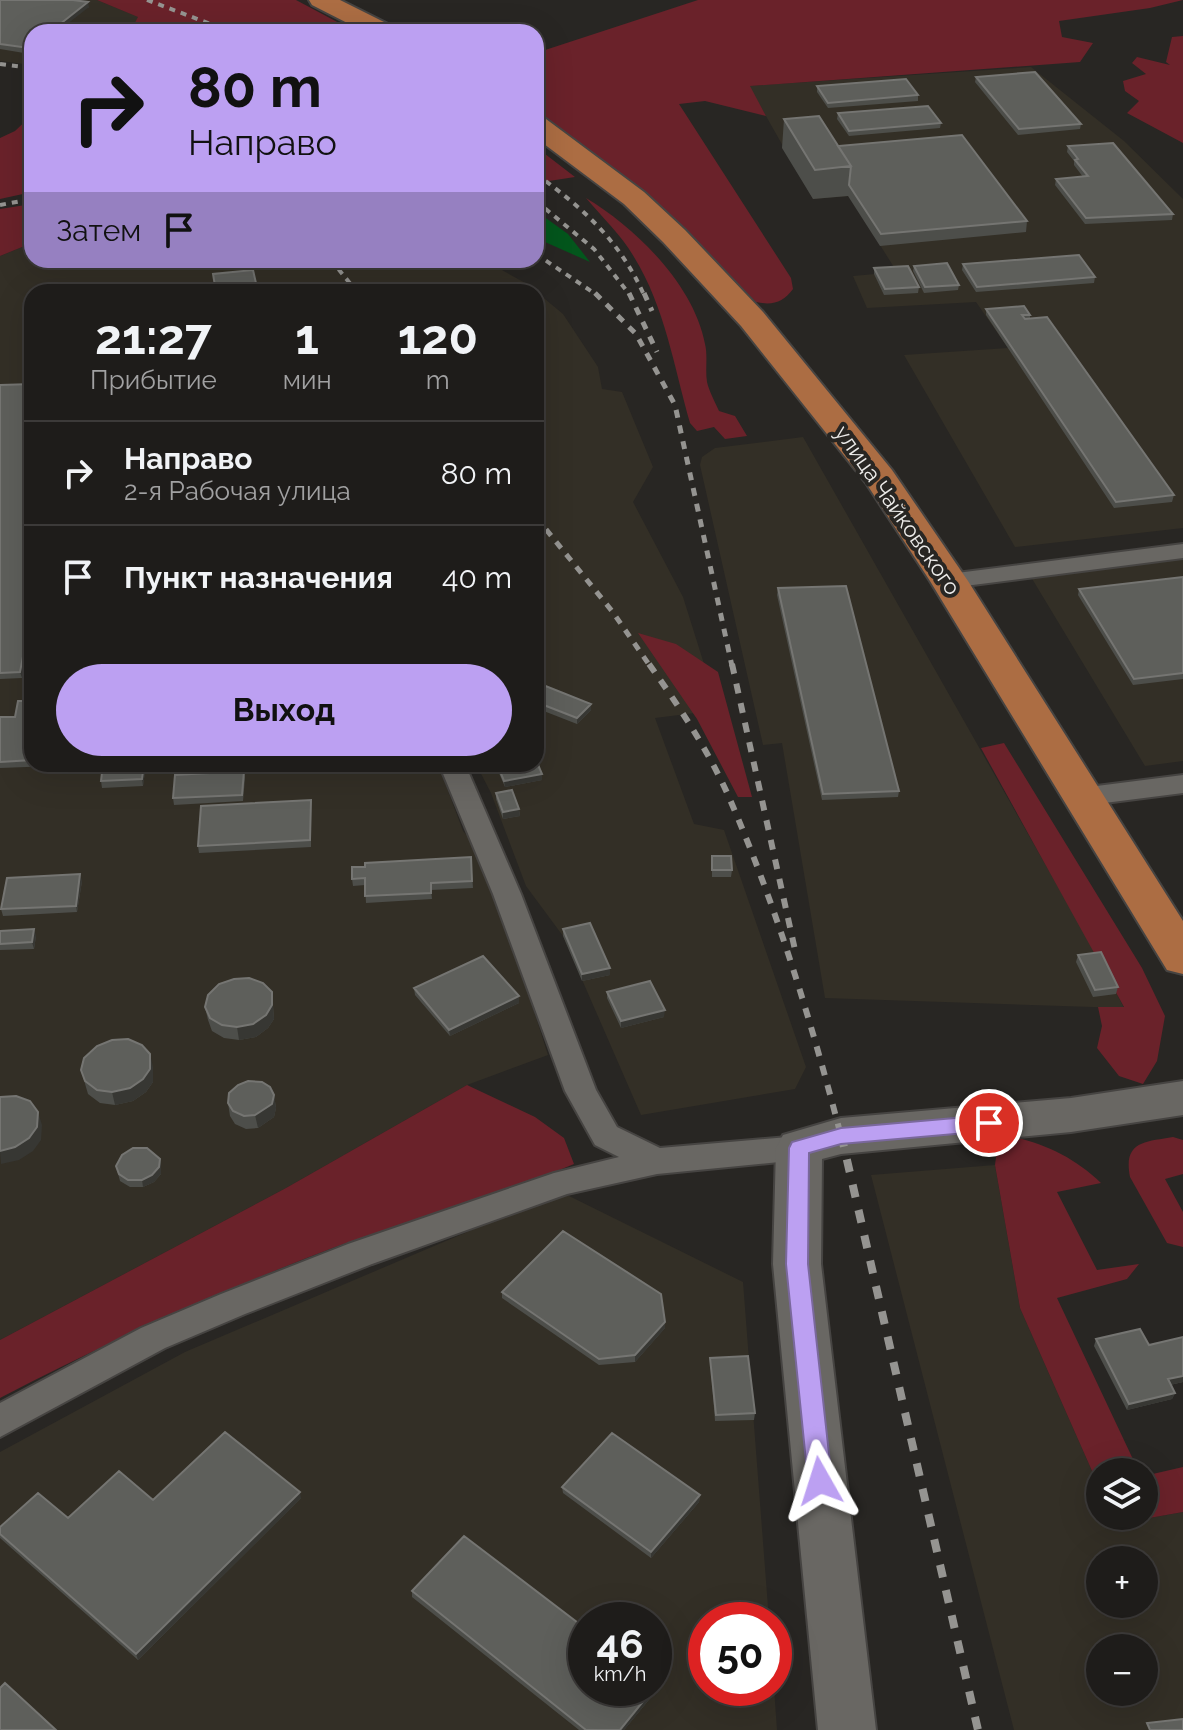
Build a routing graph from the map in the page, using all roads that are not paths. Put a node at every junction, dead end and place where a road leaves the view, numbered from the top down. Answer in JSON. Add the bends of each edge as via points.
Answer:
{"nodes":[{"id":1,"x":321,"y":0,"type":"edge"},
{"id":2,"x":369,"y":24,"type":"edge"},
{"id":3,"x":544,"y":131,"type":"edge"},
{"id":4,"x":1183,"y":551,"type":"edge"},
{"id":5,"x":949,"y":581,"type":"junction"},
{"id":6,"x":455,"y":772,"type":"edge"},
{"id":7,"x":1183,"y":784,"type":"edge"},
{"id":8,"x":1081,"y":797,"type":"junction"},
{"id":9,"x":1183,"y":958,"type":"edge"},
{"id":10,"x":1183,"y":1098,"type":"edge"},
{"id":11,"x":799,"y":1148,"type":"junction"},
{"id":12,"x":657,"y":1161,"type":"junction"},
{"id":13,"x":0,"y":1421,"type":"edge"},
{"id":14,"x":847,"y":1730,"type":"edge"}],
"edges":[{"from":1,"to":2,"type":"main road"},
{"from":3,"to":5,"type":"main road","name":"улица Чайковского","via":[[634,198],[752,319],[880,477]]},
{"from":4,"to":5,"type":"street"},
{"from":5,"to":8,"type":"main road","name":"улица Чайковского"},
{"from":6,"to":12,"type":"street","via":[[581,1091],[606,1136]]},
{"from":7,"to":8,"type":"street"},
{"from":8,"to":9,"type":"main road","name":"улица Чайковского"},
{"from":10,"to":11,"type":"main road","via":[[1071,1115],[841,1136]]},
{"from":11,"to":12,"type":"street"},
{"from":11,"to":14,"type":"main road","via":[[797,1264]]},
{"from":12,"to":13,"type":"street","via":[[565,1182],[261,1293],[153,1338]]}]}
